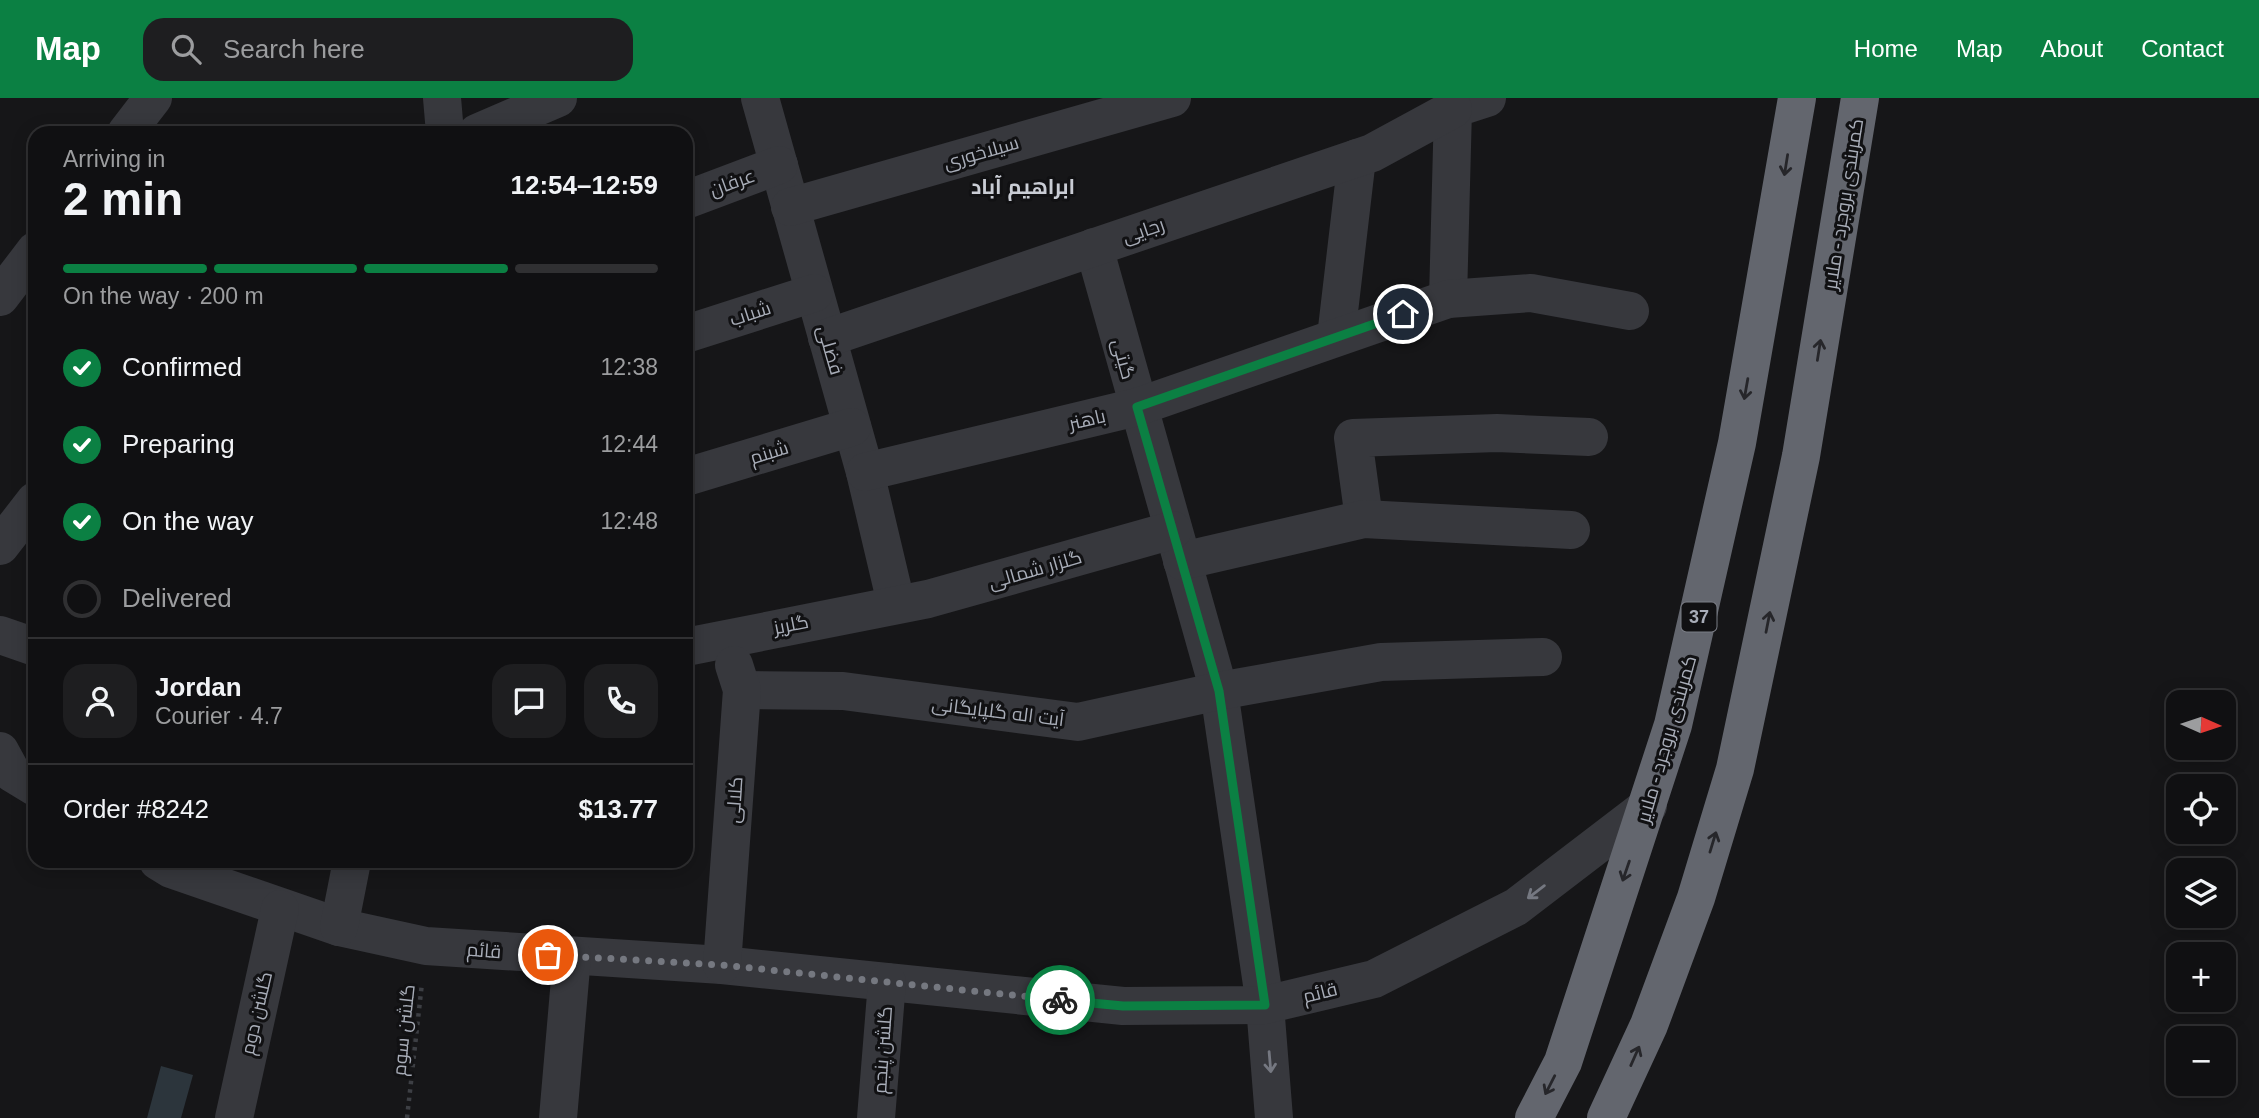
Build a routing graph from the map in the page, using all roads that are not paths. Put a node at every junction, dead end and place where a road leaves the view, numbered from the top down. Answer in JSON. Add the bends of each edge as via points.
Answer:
{"nodes":[{"id":1,"x":153,"y":98,"type":"edge"},
{"id":2,"x":442,"y":98,"type":"edge"},
{"id":3,"x":558,"y":98,"type":"edge"},
{"id":4,"x":760,"y":98,"type":"edge"},
{"id":5,"x":1172,"y":98,"type":"edge"},
{"id":6,"x":1797,"y":98,"type":"edge"},
{"id":7,"x":1860,"y":98,"type":"edge"},
{"id":8,"x":1470,"y":103,"type":"edge"},
{"id":9,"x":131,"y":126,"type":"edge"},
{"id":10,"x":444,"y":126,"type":"edge"},
{"id":11,"x":493,"y":126,"type":"edge"},
{"id":12,"x":1357,"y":158,"type":"junction"},
{"id":13,"x":779,"y":165,"type":"junction"},
{"id":14,"x":693,"y":197,"type":"edge"},
{"id":15,"x":790,"y":207,"type":"junction"},
{"id":16,"x":1094,"y":247,"type":"junction"},
{"id":17,"x":28,"y":260,"type":"edge"},
{"id":18,"x":814,"y":293,"type":"junction"},
{"id":19,"x":0,"y":297,"type":"edge"},
{"id":20,"x":1448,"y":299,"type":"junction"},
{"id":21,"x":1630,"y":311,"type":"dead end"},
{"id":22,"x":693,"y":332,"type":"edge"},
{"id":23,"x":1336,"y":337,"type":"junction"},
{"id":24,"x":827,"y":338,"type":"junction"},
{"id":25,"x":1137,"y":407,"type":"junction"},
{"id":26,"x":852,"y":427,"type":"junction"},
{"id":27,"x":1589,"y":437,"type":"dead end"},
{"id":28,"x":865,"y":472,"type":"junction"},
{"id":29,"x":693,"y":475,"type":"edge"},
{"id":30,"x":28,"y":511,"type":"edge"},
{"id":31,"x":1364,"y":519,"type":"junction"},
{"id":32,"x":1571,"y":530,"type":"dead end"},
{"id":33,"x":0,"y":545,"type":"edge"},
{"id":34,"x":1177,"y":546,"type":"junction"},
{"id":35,"x":896,"y":603,"type":"junction"},
{"id":36,"x":0,"y":635,"type":"edge"},
{"id":37,"x":727,"y":637,"type":"junction"},
{"id":38,"x":28,"y":645,"type":"edge"},
{"id":39,"x":693,"y":645,"type":"edge"},
{"id":40,"x":1542,"y":657,"type":"dead end"},
{"id":41,"x":742,"y":690,"type":"junction"},
{"id":42,"x":1219,"y":691,"type":"junction"},
{"id":43,"x":1648,"y":806,"type":"junction"},
{"id":44,"x":169,"y":868,"type":"edge"},
{"id":45,"x":351,"y":868,"type":"edge"},
{"id":46,"x":280,"y":909,"type":"junction"},
{"id":47,"x":339,"y":927,"type":"junction"},
{"id":48,"x":572,"y":956,"type":"junction"},
{"id":49,"x":722,"y":965,"type":"junction"},
{"id":50,"x":887,"y":982,"type":"junction"},
{"id":51,"x":1265,"y":1005,"type":"junction"},
{"id":52,"x":234,"y":1118,"type":"edge"},
{"id":53,"x":558,"y":1118,"type":"edge"},
{"id":54,"x":877,"y":1118,"type":"edge"},
{"id":55,"x":1275,"y":1118,"type":"edge"},
{"id":56,"x":1534,"y":1118,"type":"edge"},
{"id":57,"x":1606,"y":1118,"type":"edge"}],
"edges":[{"from":1,"to":9,"type":"street"},
{"from":2,"to":10,"type":"street"},
{"from":3,"to":11,"type":"street"},
{"from":4,"to":13,"type":"street","name":"فضلی"},
{"from":5,"to":15,"type":"street","name":"سیلاخوری"},
{"from":6,"to":43,"type":"highway","name":"کمربندی بروجرد - ملایر","number":"37","one_way":true,"via":[[1717,535],[1673,724]]},
{"from":57,"to":7,"type":"highway","name":"کمربندی بروجرد - ملایر","one_way":true,"via":[[1649,1025],[1696,898],[1734,769],[1801,456]]},
{"from":8,"to":12,"type":"street","name":"رجایی"},
{"from":8,"to":20,"type":"street"},
{"from":12,"to":16,"type":"street","name":"رجایی"},
{"from":12,"to":23,"type":"street"},
{"from":13,"to":14,"type":"street","name":"عرفان"},
{"from":13,"to":15,"type":"street","name":"فضلی"},
{"from":15,"to":18,"type":"street","name":"فضلی"},
{"from":16,"to":24,"type":"street","name":"رجایی"},
{"from":16,"to":25,"type":"street","name":"گیتی"},
{"from":17,"to":19,"type":"street"},
{"from":18,"to":22,"type":"street","name":"شباب"},
{"from":18,"to":24,"type":"street","name":"فضلی"},
{"from":20,"to":21,"type":"street","name":"باهنر","via":[[1531,293]]},
{"from":20,"to":23,"type":"street","name":"باهنر"},
{"from":23,"to":25,"type":"street","name":"باهنر"},
{"from":24,"to":26,"type":"street","name":"فضلی"},
{"from":25,"to":28,"type":"street","name":"باهنر"},
{"from":25,"to":34,"type":"street","name":"گیتی"},
{"from":26,"to":28,"type":"street","name":"فضلی"},
{"from":26,"to":29,"type":"street","name":"شبنم"},
{"from":27,"to":31,"type":"street","via":[[1497,433],[1353,438]]},
{"from":28,"to":35,"type":"street","name":"فضلی"},
{"from":30,"to":33,"type":"street"},
{"from":31,"to":32,"type":"street","name":"گلزار شمالی"},
{"from":31,"to":34,"type":"street","name":"گلزار شمالی"},
{"from":34,"to":35,"type":"street","name":"گلزار شمالی"},
{"from":34,"to":42,"type":"street","name":"گیتی"},
{"from":35,"to":37,"type":"street","name":"گلریز"},
{"from":36,"to":38,"type":"street"},
{"from":37,"to":39,"type":"street","name":"گلریز"},
{"from":37,"to":41,"type":"street","name":"کلالی"},
{"from":40,"to":42,"type":"street","name":"آیت اله گلپایگانی","via":[[1381,662]]},
{"from":41,"to":42,"type":"street","name":"آیت اله گلپایگانی","via":[[843,691],[1078,722]]},
{"from":41,"to":49,"type":"street","name":"کلالی"},
{"from":42,"to":51,"type":"street","name":"گیتی"},
{"from":43,"to":51,"type":"street","name":"قائم","one_way":true,"via":[[1516,907],[1374,979]]},
{"from":43,"to":56,"type":"highway","name":"کمربندی بروجرد - ملایر","number":"37","one_way":true,"via":[[1563,1062]]},
{"from":44,"to":46,"type":"street","name":"قائم"},
{"from":45,"to":47,"type":"street"},
{"from":46,"to":47,"type":"street","name":"قائم"},
{"from":46,"to":52,"type":"street","name":"گلشن دوم"},
{"from":47,"to":48,"type":"street","name":"قائم","via":[[426,946]]},
{"from":48,"to":49,"type":"street","name":"قائم"},
{"from":48,"to":53,"type":"street"},
{"from":49,"to":50,"type":"street","name":"قائم"},
{"from":50,"to":51,"type":"street","name":"قائم","via":[[1123,1006]]},
{"from":50,"to":54,"type":"street","name":"گلشن پنجم"},
{"from":51,"to":55,"type":"street","name":"گیتی","one_way":true}]}
